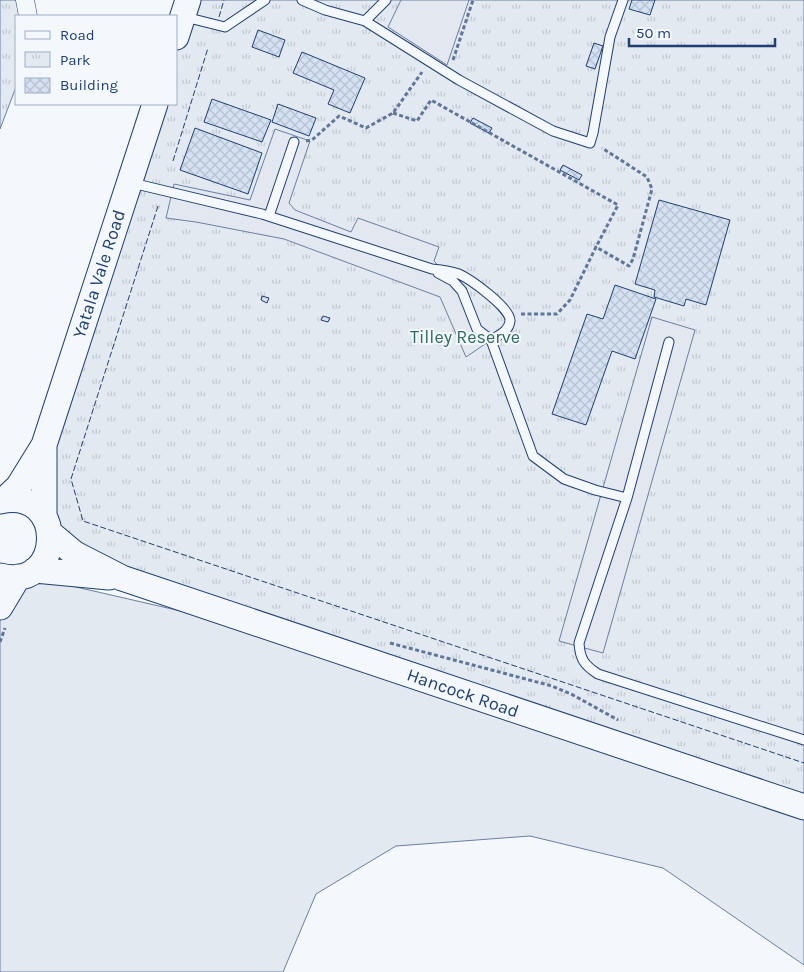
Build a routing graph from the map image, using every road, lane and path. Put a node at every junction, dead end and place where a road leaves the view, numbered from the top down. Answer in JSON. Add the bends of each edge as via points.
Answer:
{"nodes":[{"id":1,"x":25,"y":0,"type":"edge"},
{"id":2,"x":265,"y":0,"type":"edge"},
{"id":3,"x":302,"y":0,"type":"edge"},
{"id":4,"x":386,"y":0,"type":"edge"},
{"id":5,"x":473,"y":0,"type":"edge"},
{"id":6,"x":623,"y":0,"type":"edge"},
{"id":7,"x":28,"y":15,"type":"edge"},
{"id":8,"x":182,"y":18,"type":"edge"},
{"id":9,"x":365,"y":21,"type":"junction"},
{"id":10,"x":429,"y":61,"type":"junction"},
{"id":11,"x":448,"y":73,"type":"junction"},
{"id":12,"x":155,"y":105,"type":"edge"},
{"id":13,"x":394,"y":113,"type":"junction"},
{"id":14,"x":294,"y":142,"type":"joint"},
{"id":15,"x":590,"y":143,"type":"junction"},
{"id":16,"x":130,"y":182,"type":"junction"},
{"id":17,"x":269,"y":216,"type":"junction"},
{"id":18,"x":596,"y":247,"type":"junction"},
{"id":19,"x":432,"y":269,"type":"junction"},
{"id":20,"x":509,"y":314,"type":"junction"},
{"id":21,"x":491,"y":340,"type":"junction"},
{"id":22,"x":669,"y":342,"type":"dead end"},
{"id":23,"x":44,"y":445,"type":"junction"},
{"id":24,"x":626,"y":498,"type":"junction"},
{"id":25,"x":2,"y":500,"type":"edge"},
{"id":26,"x":47,"y":525,"type":"junction"},
{"id":27,"x":18,"y":574,"type":"edge"},
{"id":28,"x":122,"y":578,"type":"junction"},
{"id":29,"x":2,"y":618,"type":"edge"},
{"id":30,"x":385,"y":641,"type":"dead end"},
{"id":31,"x":0,"y":642,"type":"edge"},
{"id":32,"x":626,"y":723,"type":"dead end"},
{"id":33,"x":804,"y":740,"type":"edge"},
{"id":34,"x":804,"y":807,"type":"edge"}],
"edges":[{"from":1,"to":7,"type":"street"},
{"from":2,"to":8,"type":"lane","via":[[226,27]]},
{"from":3,"to":9,"type":"lane"},
{"from":4,"to":9,"type":"lane"},
{"from":5,"to":11,"type":"path"},
{"from":6,"to":15,"type":"lane","via":[[610,37]]},
{"from":9,"to":10,"type":"lane"},
{"from":10,"to":11,"type":"lane"},
{"from":10,"to":13,"type":"path"},
{"from":11,"to":15,"type":"lane","via":[[554,131]]},
{"from":12,"to":16,"type":"main road","name":"Yatala Vale Road"},
{"from":13,"to":14,"type":"path","via":[[366,128],[339,116],[312,140]]},
{"from":13,"to":18,"type":"path","via":[[417,121],[431,100],[618,205]]},
{"from":14,"to":17,"type":"lane"},
{"from":15,"to":18,"type":"path","via":[[647,178],[652,189],[629,266]]},
{"from":16,"to":17,"type":"lane"},
{"from":16,"to":23,"type":"main road","name":"Yatala Vale Road"},
{"from":17,"to":19,"type":"lane"},
{"from":18,"to":20,"type":"path","via":[[570,300],[557,314]]},
{"from":19,"to":20,"type":"lane","via":[[460,275],[483,290]]},
{"from":19,"to":21,"type":"lane","via":[[453,281],[462,291],[477,329]]},
{"from":20,"to":21,"type":"lane","via":[[510,322],[504,332]]},
{"from":21,"to":24,"type":"lane","via":[[533,456],[564,479]]},
{"from":22,"to":24,"type":"lane"},
{"from":23,"to":25,"type":"main road","name":"Yatala Vale Road","via":[[18,487]]},
{"from":23,"to":26,"type":"main road","name":"Yatala Vale Road"},
{"from":24,"to":33,"type":"lane","via":[[580,643],[580,656],[586,666],[605,676]]},
{"from":25,"to":26,"type":"main road","name":"Hancock Road","via":[[30,504]]},
{"from":26,"to":27,"type":"main road","name":"Yatala Vale Road","via":[[46,556]]},
{"from":26,"to":28,"type":"main road","name":"Hancock Road","via":[[75,554]]},
{"from":27,"to":28,"type":"main road","name":"Hancock Road"},
{"from":27,"to":29,"type":"main road"},
{"from":28,"to":34,"type":"main road","name":"Hancock Road"},
{"from":29,"to":31,"type":"path"},
{"from":30,"to":32,"type":"path","via":[[552,686]]}]}
